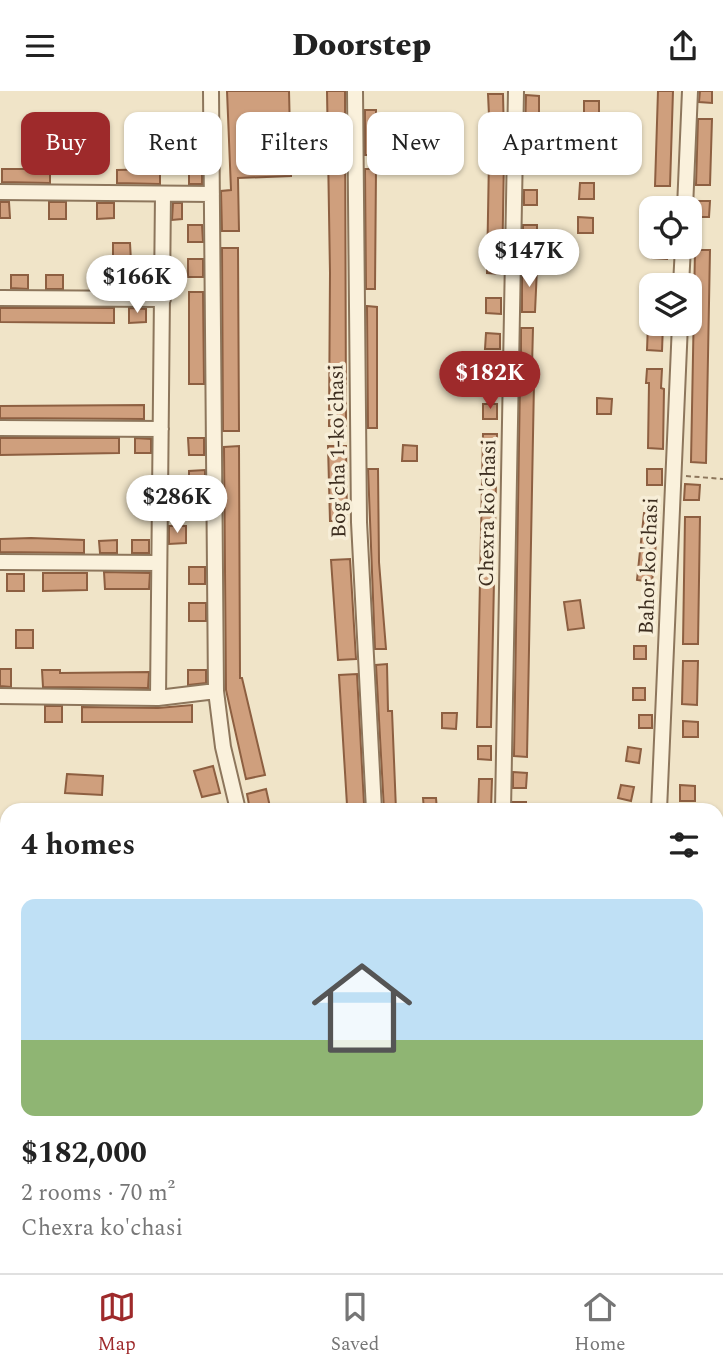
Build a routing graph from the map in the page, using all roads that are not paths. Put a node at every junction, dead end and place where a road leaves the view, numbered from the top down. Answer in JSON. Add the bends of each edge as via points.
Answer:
{"nodes":[{"id":1,"x":211,"y":91,"type":"edge"},
{"id":2,"x":355,"y":91,"type":"edge"},
{"id":3,"x":516,"y":91,"type":"edge"},
{"id":4,"x":690,"y":91,"type":"edge"},
{"id":5,"x":0,"y":193,"type":"edge"},
{"id":6,"x":163,"y":194,"type":"junction"},
{"id":7,"x":212,"y":194,"type":"junction"},
{"id":8,"x":686,"y":196,"type":"edge"},
{"id":9,"x":0,"y":298,"type":"edge"},
{"id":10,"x":163,"y":299,"type":"junction"},
{"id":11,"x":679,"y":336,"type":"edge"},
{"id":12,"x":0,"y":428,"type":"edge"},
{"id":13,"x":160,"y":429,"type":"junction"},
{"id":14,"x":0,"y":562,"type":"edge"},
{"id":15,"x":159,"y":563,"type":"junction"},
{"id":16,"x":216,"y":691,"type":"junction"},
{"id":17,"x":0,"y":696,"type":"edge"},
{"id":18,"x":158,"y":698,"type":"junction"},
{"id":19,"x":236,"y":803,"type":"edge"},
{"id":20,"x":374,"y":803,"type":"edge"},
{"id":21,"x":503,"y":803,"type":"edge"},
{"id":22,"x":659,"y":803,"type":"edge"}],
"edges":[{"from":1,"to":7,"type":"street"},
{"from":2,"to":20,"type":"street","name":"Bog'cha 1-ko'chasi","via":[[359,522]]},
{"from":3,"to":21,"type":"street","name":"Chexra ko'chasi"},
{"from":4,"to":8,"type":"street"},
{"from":5,"to":6,"type":"street"},
{"from":6,"to":7,"type":"street"},
{"from":6,"to":10,"type":"street"},
{"from":7,"to":16,"type":"street"},
{"from":9,"to":10,"type":"street"},
{"from":10,"to":13,"type":"street"},
{"from":11,"to":22,"type":"street","name":"Bahor ko'chasi"},
{"from":12,"to":13,"type":"street"},
{"from":13,"to":15,"type":"street"},
{"from":14,"to":15,"type":"street"},
{"from":15,"to":18,"type":"street"},
{"from":16,"to":18,"type":"street"},
{"from":16,"to":19,"type":"street"},
{"from":17,"to":18,"type":"street"}]}
